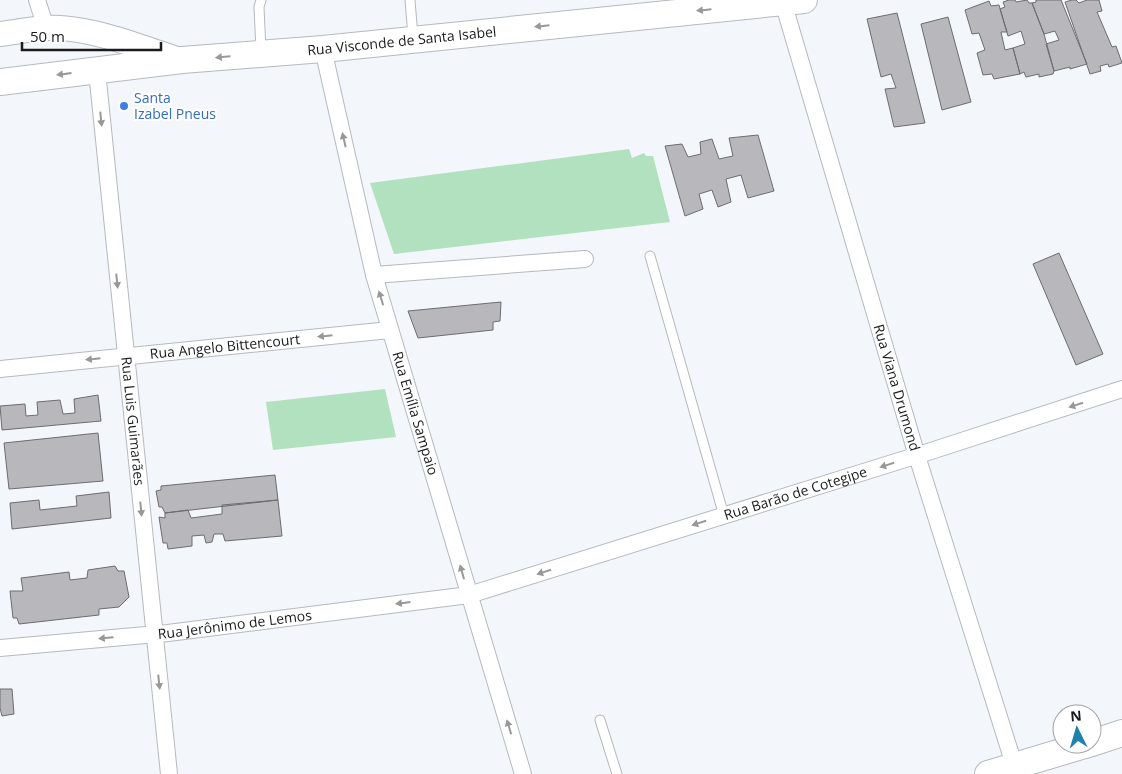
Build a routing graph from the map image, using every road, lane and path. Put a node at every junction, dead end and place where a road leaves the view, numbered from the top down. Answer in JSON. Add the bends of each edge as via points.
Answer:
{"nodes":[{"id":1,"x":37,"y":0,"type":"edge"},
{"id":2,"x":261,"y":0,"type":"edge"},
{"id":3,"x":410,"y":0,"type":"edge"},
{"id":4,"x":793,"y":1,"type":"edge"},
{"id":5,"x":46,"y":28,"type":"junction"},
{"id":6,"x":0,"y":34,"type":"edge"},
{"id":7,"x":413,"y":40,"type":"junction"},
{"id":8,"x":323,"y":49,"type":"junction"},
{"id":9,"x":261,"y":54,"type":"junction"},
{"id":10,"x":182,"y":60,"type":"junction"},
{"id":11,"x":96,"y":70,"type":"junction"},
{"id":12,"x":0,"y":82,"type":"edge"},
{"id":13,"x":650,"y":256,"type":"dead end"},
{"id":14,"x":585,"y":259,"type":"dead end"},
{"id":15,"x":374,"y":275,"type":"junction"},
{"id":16,"x":390,"y":330,"type":"junction"},
{"id":17,"x":125,"y":356,"type":"junction"},
{"id":18,"x":0,"y":369,"type":"edge"},
{"id":19,"x":1122,"y":390,"type":"edge"},
{"id":20,"x":916,"y":456,"type":"junction"},
{"id":21,"x":724,"y":516,"type":"junction"},
{"id":22,"x":469,"y":595,"type":"junction"},
{"id":23,"x":154,"y":634,"type":"junction"},
{"id":24,"x":0,"y":648,"type":"edge"},
{"id":25,"x":600,"y":720,"type":"dead end"},
{"id":26,"x":1122,"y":734,"type":"edge"},
{"id":27,"x":1102,"y":740,"type":"edge"},
{"id":28,"x":1060,"y":754,"type":"edge"},
{"id":29,"x":1015,"y":770,"type":"edge"},
{"id":30,"x":169,"y":774,"type":"edge"},
{"id":31,"x":522,"y":774,"type":"edge"},
{"id":32,"x":617,"y":774,"type":"edge"},
{"id":33,"x":988,"y":774,"type":"edge"}],
"edges":[{"from":1,"to":5,"type":"street"},
{"from":2,"to":9,"type":"lane","via":[[258,7]]},
{"from":3,"to":7,"type":"lane"},
{"from":4,"to":7,"type":"main road","name":"Rua Visconde de Santa Isabel","one_way":true},
{"from":4,"to":20,"type":"street","name":"Rua Viana Drumond"},
{"from":5,"to":6,"type":"main road"},
{"from":5,"to":10,"type":"main road","via":[[84,30]]},
{"from":7,"to":8,"type":"main road","name":"Rua Visconde de Santa Isabel"},
{"from":8,"to":9,"type":"main road","name":"Rua Visconde de Santa Isabel"},
{"from":15,"to":8,"type":"street","name":"Rua Emília Sampaio","one_way":true},
{"from":9,"to":10,"type":"main road","name":"Rua Visconde de Santa Isabel","one_way":true},
{"from":10,"to":11,"type":"main road","name":"Rua Visconde de Santa Isabel"},
{"from":11,"to":12,"type":"main road","name":"Rua Visconde de Santa Isabel","one_way":true},
{"from":11,"to":17,"type":"street","name":"Rua Luis Guimarães","one_way":true},
{"from":13,"to":21,"type":"lane"},
{"from":14,"to":15,"type":"street"},
{"from":16,"to":15,"type":"street","name":"Rua Emília Sampaio","one_way":true},
{"from":16,"to":17,"type":"street","name":"Rua Angelo Bittencourt","one_way":true},
{"from":22,"to":16,"type":"street","name":"Rua Emília Sampaio","one_way":true},
{"from":17,"to":18,"type":"street","name":"Rua Angelo Bittencourt","one_way":true},
{"from":17,"to":23,"type":"street","name":"Rua Luis Guimarães","one_way":true},
{"from":19,"to":20,"type":"street","name":"Rua Barão de Cotegipe","one_way":true},
{"from":20,"to":21,"type":"street","name":"Rua Barão de Cotegipe","one_way":true},
{"from":20,"to":29,"type":"street","name":"Rua Viana Drumond"},
{"from":21,"to":22,"type":"street","name":"Rua Barão de Cotegipe","one_way":true},
{"from":22,"to":23,"type":"street","name":"Rua Jerônimo de Lemos","one_way":true},
{"from":31,"to":22,"type":"street","name":"Rua Emília Sampaio","one_way":true},
{"from":23,"to":24,"type":"street","name":"Rua Jerônimo de Lemos","one_way":true},
{"from":23,"to":30,"type":"street","name":"Rua Luis Guimarães","one_way":true},
{"from":25,"to":32,"type":"lane"},
{"from":26,"to":27,"type":"main road"},
{"from":28,"to":29,"type":"main road"},
{"from":29,"to":33,"type":"main road"}]}
